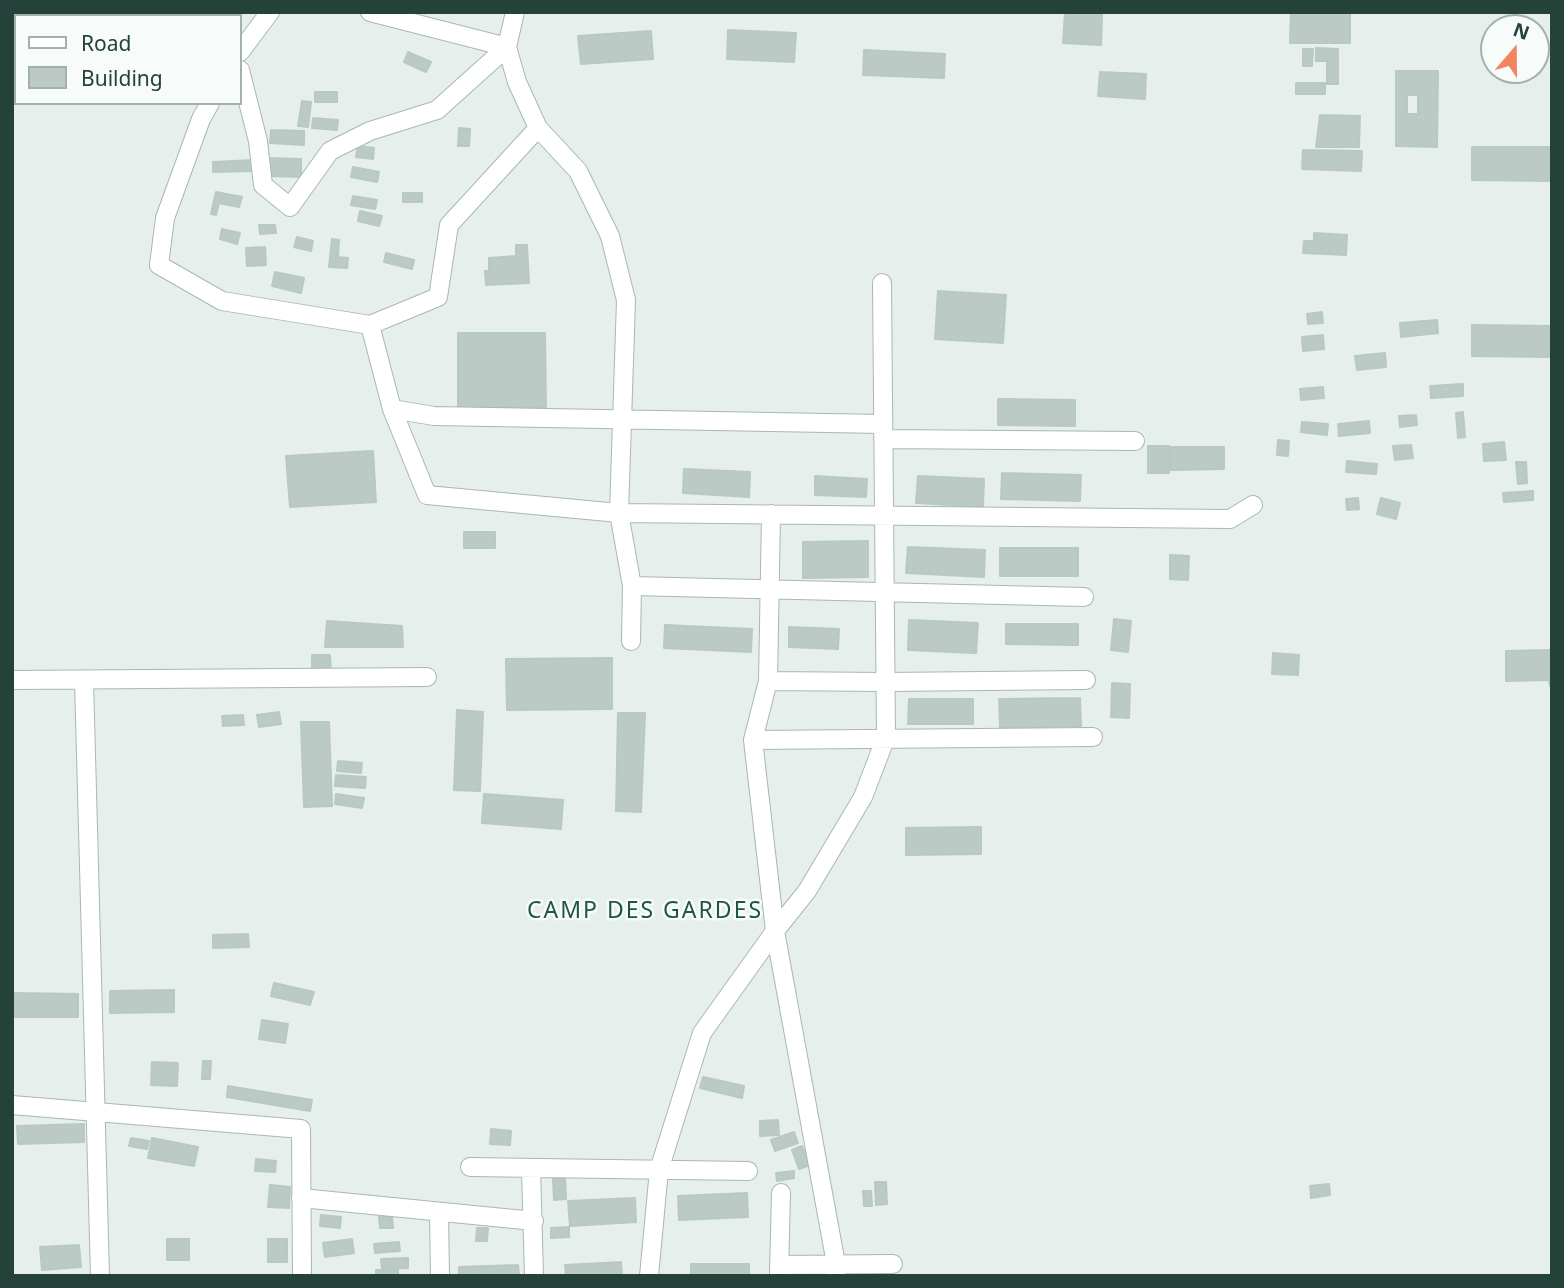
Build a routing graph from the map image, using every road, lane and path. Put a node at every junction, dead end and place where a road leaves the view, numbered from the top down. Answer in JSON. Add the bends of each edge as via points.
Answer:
{"nodes":[{"id":1,"x":270,"y":12,"type":"edge"},
{"id":2,"x":370,"y":12,"type":"edge"},
{"id":3,"x":515,"y":12,"type":"edge"},
{"id":4,"x":507,"y":47,"type":"junction"},
{"id":5,"x":242,"y":49,"type":"edge"},
{"id":6,"x":242,"y":78,"type":"edge"},
{"id":7,"x":209,"y":105,"type":"edge"},
{"id":8,"x":538,"y":128,"type":"junction"},
{"id":9,"x":883,"y":282,"type":"dead end"},
{"id":10,"x":370,"y":325,"type":"junction"},
{"id":11,"x":392,"y":410,"type":"junction"},
{"id":12,"x":623,"y":419,"type":"junction"},
{"id":13,"x":883,"y":431,"type":"junction"},
{"id":14,"x":1135,"y":441,"type":"dead end"},
{"id":15,"x":1253,"y":505,"type":"dead end"},
{"id":16,"x":620,"y":513,"type":"junction"},
{"id":17,"x":771,"y":514,"type":"junction"},
{"id":18,"x":884,"y":516,"type":"junction"},
{"id":19,"x":632,"y":586,"type":"junction"},
{"id":20,"x":770,"y":590,"type":"junction"},
{"id":21,"x":885,"y":593,"type":"junction"},
{"id":22,"x":1084,"y":597,"type":"dead end"},
{"id":23,"x":631,"y":641,"type":"dead end"},
{"id":24,"x":427,"y":677,"type":"dead end"},
{"id":25,"x":12,"y":680,"type":"edge"},
{"id":26,"x":84,"y":680,"type":"junction"},
{"id":27,"x":1086,"y":680,"type":"dead end"},
{"id":28,"x":768,"y":681,"type":"junction"},
{"id":29,"x":886,"y":682,"type":"junction"},
{"id":30,"x":886,"y":737,"type":"junction"},
{"id":31,"x":1093,"y":737,"type":"dead end"},
{"id":32,"x":752,"y":740,"type":"junction"},
{"id":33,"x":775,"y":931,"type":"junction"},
{"id":34,"x":12,"y":1105,"type":"edge"},
{"id":35,"x":96,"y":1111,"type":"junction"},
{"id":36,"x":470,"y":1167,"type":"dead end"},
{"id":37,"x":531,"y":1168,"type":"junction"},
{"id":38,"x":659,"y":1170,"type":"junction"},
{"id":39,"x":748,"y":1171,"type":"dead end"},
{"id":40,"x":781,"y":1193,"type":"dead end"},
{"id":41,"x":301,"y":1198,"type":"junction"},
{"id":42,"x":439,"y":1213,"type":"junction"},
{"id":43,"x":534,"y":1221,"type":"junction"},
{"id":44,"x":893,"y":1264,"type":"dead end"},
{"id":45,"x":779,"y":1270,"type":"edge"},
{"id":46,"x":836,"y":1270,"type":"edge"},
{"id":47,"x":100,"y":1276,"type":"edge"},
{"id":48,"x":302,"y":1276,"type":"edge"},
{"id":49,"x":440,"y":1276,"type":"edge"},
{"id":50,"x":534,"y":1276,"type":"edge"},
{"id":51,"x":649,"y":1276,"type":"edge"}],
"edges":[{"from":1,"to":5,"type":"street"},
{"from":2,"to":4,"type":"street"},
{"from":3,"to":4,"type":"street"},
{"from":4,"to":6,"type":"street","via":[[437,110],[370,131],[330,151],[290,207],[263,185],[258,141]]},
{"from":4,"to":8,"type":"street"},
{"from":7,"to":10,"type":"street","via":[[165,218],[159,265],[222,301]]},
{"from":8,"to":10,"type":"street","via":[[449,225],[438,297]]},
{"from":8,"to":12,"type":"street","via":[[578,171],[610,236],[626,300]]},
{"from":9,"to":13,"type":"street"},
{"from":10,"to":11,"type":"street"},
{"from":11,"to":12,"type":"street","via":[[434,416]]},
{"from":11,"to":16,"type":"street","via":[[426,495]]},
{"from":12,"to":13,"type":"street"},
{"from":12,"to":16,"type":"street"},
{"from":13,"to":14,"type":"street"},
{"from":13,"to":18,"type":"street"},
{"from":15,"to":18,"type":"street","via":[[1230,519]]},
{"from":16,"to":17,"type":"street"},
{"from":16,"to":19,"type":"street"},
{"from":17,"to":18,"type":"street"},
{"from":17,"to":20,"type":"street"},
{"from":18,"to":21,"type":"street"},
{"from":19,"to":20,"type":"street"},
{"from":19,"to":23,"type":"street"},
{"from":20,"to":21,"type":"street"},
{"from":20,"to":28,"type":"street"},
{"from":21,"to":22,"type":"street"},
{"from":21,"to":29,"type":"street"},
{"from":24,"to":26,"type":"street"},
{"from":25,"to":26,"type":"street"},
{"from":26,"to":35,"type":"street"},
{"from":27,"to":29,"type":"street"},
{"from":28,"to":29,"type":"street"},
{"from":28,"to":32,"type":"street"},
{"from":29,"to":30,"type":"street"},
{"from":30,"to":31,"type":"street"},
{"from":30,"to":32,"type":"street"},
{"from":30,"to":33,"type":"street","via":[[863,797],[807,891]]},
{"from":32,"to":33,"type":"street"},
{"from":33,"to":38,"type":"street","via":[[702,1033]]},
{"from":33,"to":46,"type":"street"},
{"from":34,"to":35,"type":"street"},
{"from":35,"to":41,"type":"street","via":[[301,1129]]},
{"from":35,"to":47,"type":"street"},
{"from":36,"to":37,"type":"street"},
{"from":37,"to":38,"type":"street"},
{"from":37,"to":43,"type":"street"},
{"from":38,"to":39,"type":"street"},
{"from":38,"to":51,"type":"street"},
{"from":40,"to":45,"type":"street"},
{"from":41,"to":42,"type":"street"},
{"from":41,"to":48,"type":"street"},
{"from":42,"to":43,"type":"street"},
{"from":42,"to":49,"type":"street"},
{"from":43,"to":50,"type":"street"},
{"from":44,"to":46,"type":"street"},
{"from":45,"to":46,"type":"street"}]}
